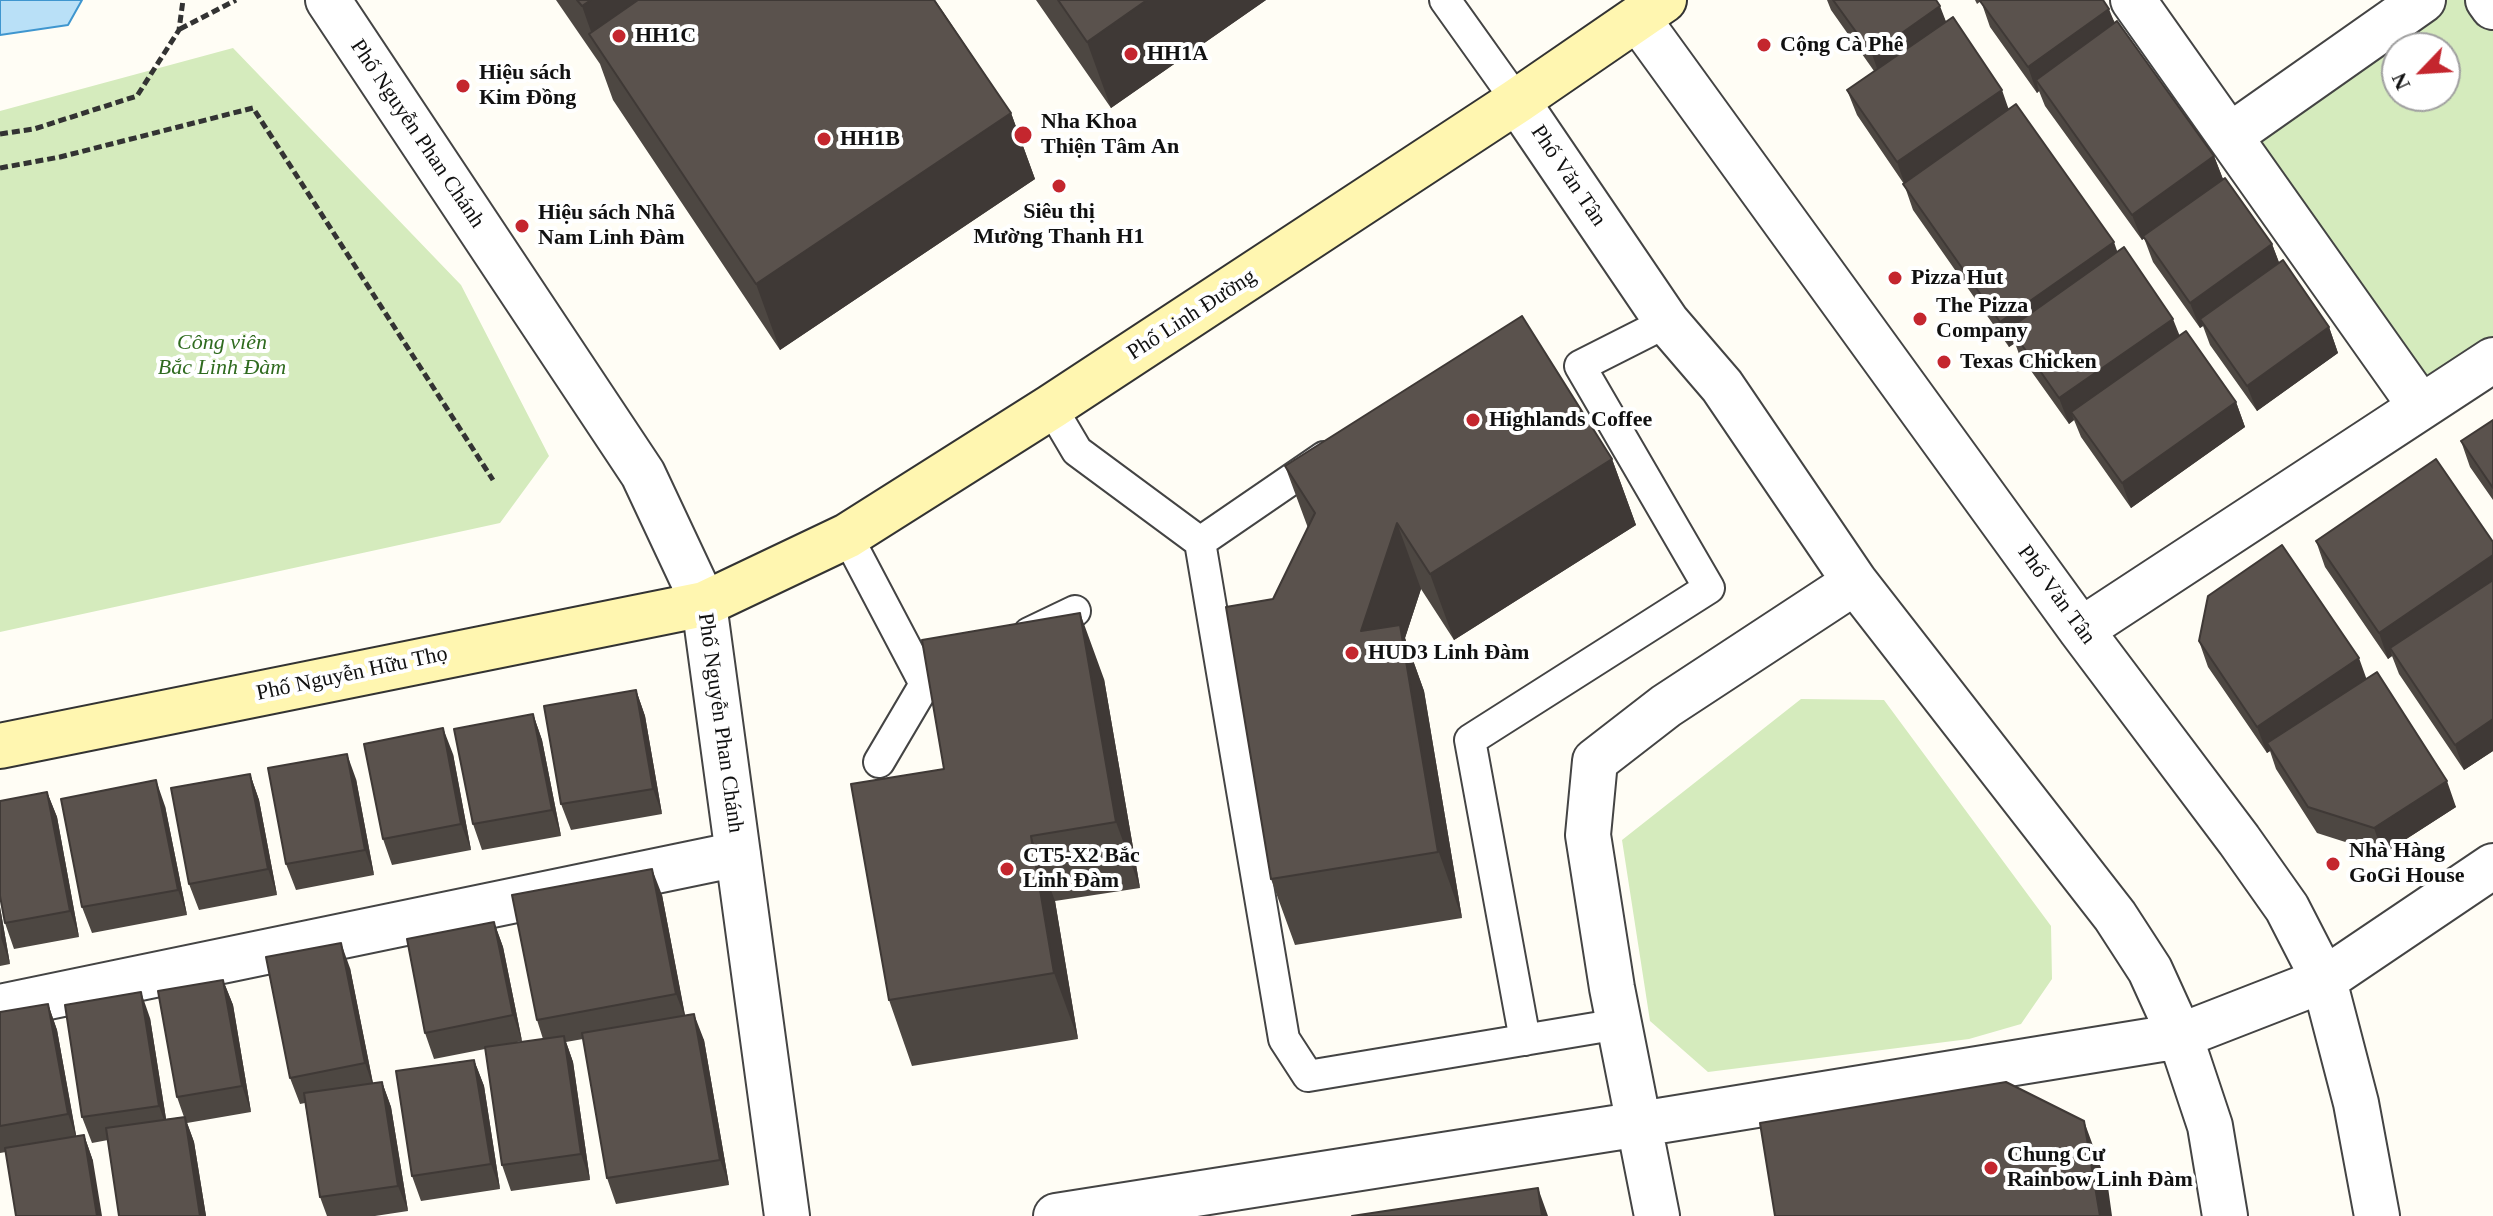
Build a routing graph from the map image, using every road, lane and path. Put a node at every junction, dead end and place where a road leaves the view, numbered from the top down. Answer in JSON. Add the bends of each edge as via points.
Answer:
{"nodes":[{"id":1,"x":183,"y":0,"type":"edge"},
{"id":2,"x":236,"y":0,"type":"edge"},
{"id":3,"x":328,"y":0,"type":"edge"},
{"id":4,"x":1445,"y":0,"type":"edge"},
{"id":5,"x":2133,"y":0,"type":"edge"},
{"id":6,"x":2423,"y":0,"type":"edge"},
{"id":7,"x":2488,"y":0,"type":"edge"},
{"id":8,"x":2493,"y":7,"type":"edge"},
{"id":9,"x":1651,"y":9,"type":"edge"},
{"id":10,"x":179,"y":30,"type":"junction"},
{"id":11,"x":1517,"y":101,"type":"junction"},
{"id":12,"x":0,"y":134,"type":"edge"},
{"id":13,"x":2231,"y":135,"type":"junction"},
{"id":14,"x":0,"y":168,"type":"edge"},
{"id":15,"x":1667,"y":322,"type":"junction"},
{"id":16,"x":2493,"y":360,"type":"edge"},
{"id":17,"x":1051,"y":407,"type":"junction"},
{"id":18,"x":2421,"y":407,"type":"junction"},
{"id":19,"x":1351,"y":438,"type":"edge"},
{"id":20,"x":493,"y":480,"type":"dead end"},
{"id":21,"x":847,"y":536,"type":"junction"},
{"id":22,"x":1200,"y":542,"type":"junction"},
{"id":23,"x":1855,"y":582,"type":"junction"},
{"id":24,"x":704,"y":604,"type":"junction"},
{"id":25,"x":1075,"y":611,"type":"edge"},
{"id":26,"x":2081,"y":630,"type":"junction"},
{"id":27,"x":925,"y":684,"type":"junction"},
{"id":28,"x":0,"y":746,"type":"edge"},
{"id":29,"x":879,"y":762,"type":"dead end"},
{"id":30,"x":738,"y":854,"type":"junction"},
{"id":31,"x":2493,"y":866,"type":"edge"},
{"id":32,"x":2324,"y":980,"type":"junction"},
{"id":33,"x":0,"y":1007,"type":"edge"},
{"id":34,"x":1619,"y":1024,"type":"junction"},
{"id":35,"x":2180,"y":1036,"type":"junction"},
{"id":36,"x":1525,"y":1040,"type":"junction"},
{"id":37,"x":1640,"y":1124,"type":"junction"},
{"id":38,"x":1206,"y":1205,"type":"edge"},
{"id":39,"x":787,"y":1216,"type":"edge"},
{"id":40,"x":1056,"y":1216,"type":"edge"},
{"id":41,"x":1657,"y":1216,"type":"edge"},
{"id":42,"x":2225,"y":1216,"type":"edge"},
{"id":43,"x":2377,"y":1216,"type":"edge"}],
"edges":[{"from":1,"to":10,"type":"path"},
{"from":2,"to":10,"type":"path"},
{"from":3,"to":24,"type":"street","name":"Phố Nguyễn Phan Chánh","via":[[643,474]]},
{"from":4,"to":11,"type":"lane"},
{"from":5,"to":13,"type":"street"},
{"from":6,"to":13,"type":"street"},
{"from":7,"to":8,"type":"street"},
{"from":9,"to":11,"type":"street","name":"Phố Linh Đường"},
{"from":9,"to":26,"type":"street","name":"Phố Văn Tân"},
{"from":10,"to":12,"type":"path","via":[[137,96],[34,129]]},
{"from":11,"to":15,"type":"street","name":"Phố Văn Tân"},
{"from":11,"to":17,"type":"street","name":"Phố Linh Đường"},
{"from":13,"to":18,"type":"street"},
{"from":14,"to":20,"type":"path","via":[[253,108]]},
{"from":15,"to":23,"type":"street","name":"Phố Văn Tân","via":[[1722,386]]},
{"from":15,"to":36,"type":"lane","via":[[1566,366],[1709,588],[1470,740]]},
{"from":16,"to":18,"type":"street"},
{"from":17,"to":21,"type":"street","name":"Phố Linh Đường"},
{"from":17,"to":22,"type":"lane","via":[[1077,451]]},
{"from":18,"to":26,"type":"street"},
{"from":19,"to":22,"type":"lane"},
{"from":21,"to":24,"type":"street","name":"Phố Linh Đường"},
{"from":21,"to":27,"type":"lane"},
{"from":22,"to":36,"type":"lane","via":[[1284,1039],[1308,1076]]},
{"from":23,"to":34,"type":"street","via":[[1666,706],[1595,761],[1588,835]]},
{"from":23,"to":35,"type":"street","name":"Phố Văn Tân","via":[[2115,916],[2150,970]]},
{"from":24,"to":28,"type":"street","name":"Phố Nguyễn Hữu Thọ"},
{"from":24,"to":30,"type":"street","name":"Phố Nguyễn Phan Chánh"},
{"from":25,"to":27,"type":"lane"},
{"from":26,"to":32,"type":"street","name":"Phố Văn Tân","via":[[2279,897]]},
{"from":27,"to":29,"type":"lane"},
{"from":30,"to":33,"type":"street"},
{"from":30,"to":39,"type":"street","name":"Phố Nguyễn Phan Chánh"},
{"from":31,"to":32,"type":"street"},
{"from":32,"to":35,"type":"street"},
{"from":32,"to":43,"type":"street","name":"Phố Văn Tân","via":[[2356,1103]]},
{"from":34,"to":36,"type":"lane"},
{"from":34,"to":37,"type":"street"},
{"from":35,"to":37,"type":"street"},
{"from":35,"to":42,"type":"street","name":"Phố Văn Tân","via":[[2210,1126]]},
{"from":37,"to":38,"type":"street"},
{"from":37,"to":41,"type":"street"},
{"from":38,"to":40,"type":"street"}]}
